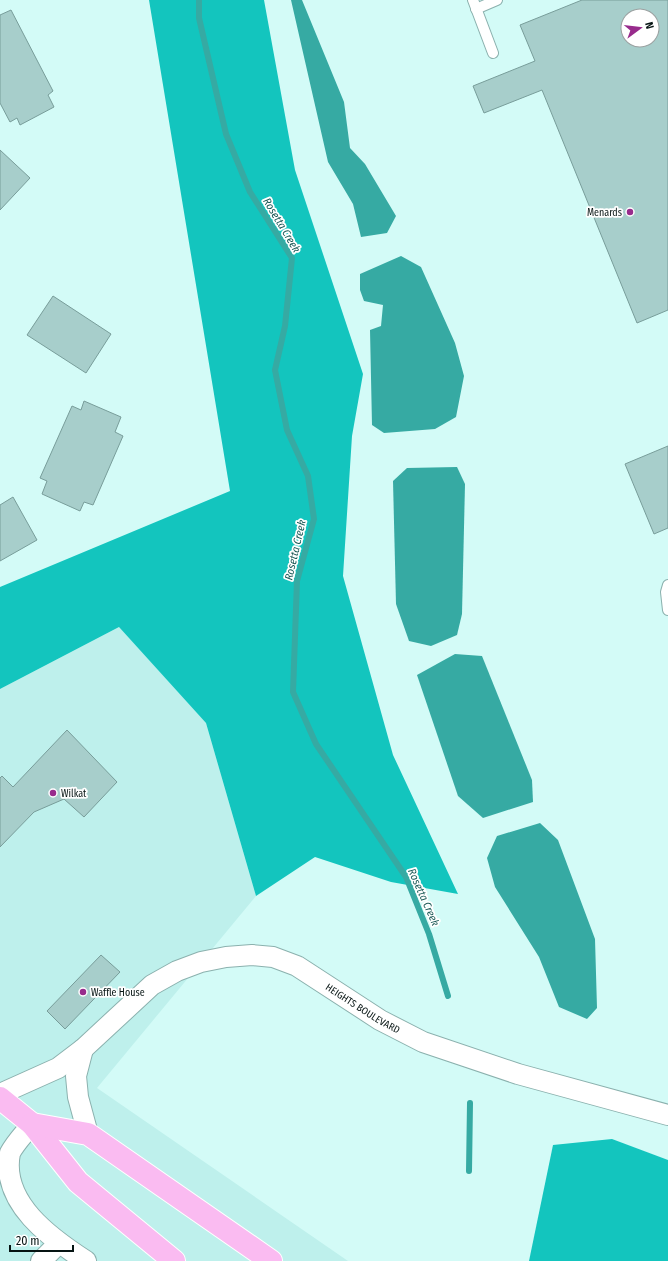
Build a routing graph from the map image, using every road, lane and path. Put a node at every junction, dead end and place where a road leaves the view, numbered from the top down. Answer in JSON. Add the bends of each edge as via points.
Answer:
{"nodes":[{"id":1,"x":497,"y":0,"type":"edge"},
{"id":2,"x":475,"y":5,"type":"edge"},
{"id":3,"x":494,"y":52,"type":"dead end"},
{"id":4,"x":668,"y":585,"type":"edge"},
{"id":5,"x":668,"y":610,"type":"edge"},
{"id":6,"x":82,"y":1049,"type":"junction"},
{"id":7,"x":0,"y":1094,"type":"edge"},
{"id":8,"x":0,"y":1098,"type":"edge"},
{"id":9,"x":668,"y":1115,"type":"edge"},
{"id":10,"x":32,"y":1124,"type":"junction"},
{"id":11,"x":88,"y":1134,"type":"junction"},
{"id":12,"x":59,"y":1243,"type":"junction"},
{"id":13,"x":41,"y":1261,"type":"edge"},
{"id":14,"x":86,"y":1261,"type":"edge"},
{"id":15,"x":174,"y":1261,"type":"edge"},
{"id":16,"x":271,"y":1261,"type":"edge"}],
"edges":[{"from":1,"to":2,"type":"lane"},
{"from":2,"to":3,"type":"lane"},
{"from":4,"to":5,"type":"lane"},
{"from":6,"to":7,"type":"street","name":"HEIGHTS BOULEVARD","via":[[58,1068]]},
{"from":6,"to":9,"type":"street","name":"HEIGHTS BOULEVARD","via":[[152,985],[176,971],[226,957],[273,957],[297,966],[380,1020],[423,1042],[518,1074]]},
{"from":6,"to":11,"type":"street","via":[[76,1076],[78,1097]]},
{"from":8,"to":10,"type":"main road"},
{"from":10,"to":11,"type":"main road"},
{"from":10,"to":12,"type":"street","via":[[10,1152],[4,1170],[6,1184],[15,1203],[28,1220]]},
{"from":10,"to":15,"type":"main road","via":[[78,1182]]},
{"from":11,"to":16,"type":"main road"},
{"from":12,"to":13,"type":"street"},
{"from":12,"to":14,"type":"street"}]}
